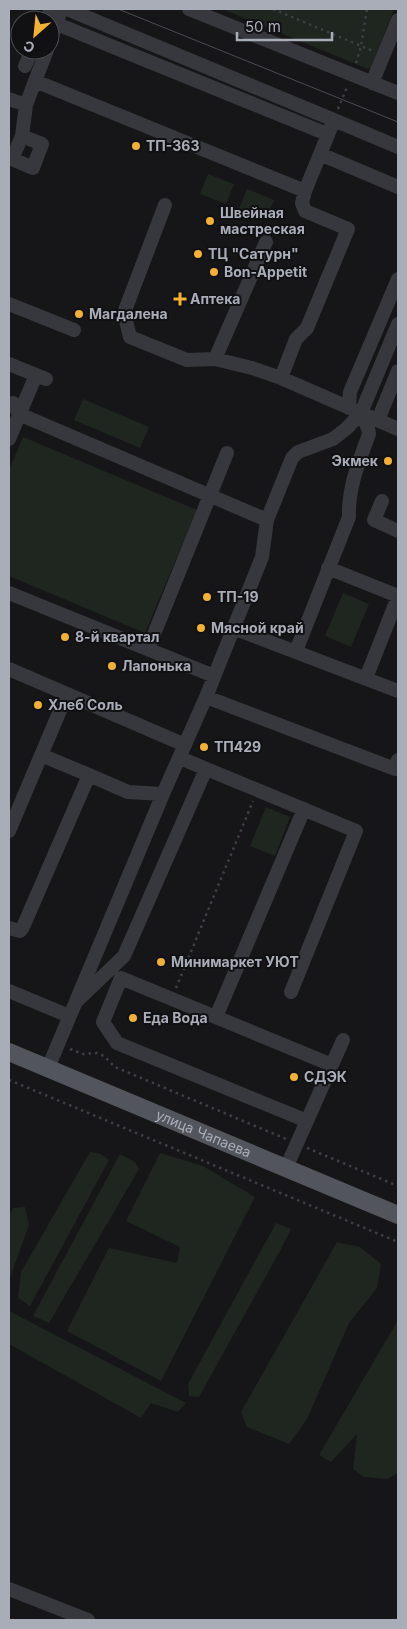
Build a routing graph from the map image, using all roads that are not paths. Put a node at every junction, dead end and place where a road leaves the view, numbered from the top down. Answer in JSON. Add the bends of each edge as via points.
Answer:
{"nodes":[{"id":1,"x":67,"y":9,"type":"edge"},
{"id":2,"x":189,"y":9,"type":"edge"},
{"id":3,"x":398,"y":20,"type":"edge"},
{"id":4,"x":60,"y":26,"type":"edge"},
{"id":5,"x":28,"y":60,"type":"edge"},
{"id":6,"x":43,"y":60,"type":"edge"},
{"id":7,"x":25,"y":66,"type":"dead end"},
{"id":8,"x":35,"y":81,"type":"junction"},
{"id":9,"x":372,"y":83,"type":"junction"},
{"id":10,"x":398,"y":93,"type":"edge"},
{"id":11,"x":9,"y":99,"type":"edge"},
{"id":12,"x":26,"y":105,"type":"junction"},
{"id":13,"x":334,"y":120,"type":"junction"},
{"id":14,"x":328,"y":134,"type":"junction"},
{"id":15,"x":22,"y":136,"type":"dead end"},
{"id":16,"x":398,"y":147,"type":"edge"},
{"id":17,"x":320,"y":154,"type":"junction"},
{"id":18,"x":398,"y":188,"type":"edge"},
{"id":19,"x":305,"y":192,"type":"junction"},
{"id":20,"x":165,"y":205,"type":"dead end"},
{"id":21,"x":266,"y":242,"type":"dead end"},
{"id":22,"x":398,"y":279,"type":"edge"},
{"id":23,"x":9,"y":304,"type":"edge"},
{"id":24,"x":398,"y":324,"type":"edge"},
{"id":25,"x":74,"y":330,"type":"dead end"},
{"id":26,"x":215,"y":359,"type":"junction"},
{"id":27,"x":9,"y":364,"type":"edge"},
{"id":28,"x":398,"y":371,"type":"edge"},
{"id":29,"x":281,"y":378,"type":"junction"},
{"id":30,"x":355,"y":410,"type":"junction"},
{"id":31,"x":14,"y":415,"type":"edge"},
{"id":32,"x":378,"y":420,"type":"junction"},
{"id":33,"x":398,"y":429,"type":"edge"},
{"id":34,"x":9,"y":438,"type":"edge"},
{"id":35,"x":227,"y":453,"type":"dead end"},
{"id":36,"x":210,"y":496,"type":"junction"},
{"id":37,"x":382,"y":501,"type":"dead end"},
{"id":38,"x":267,"y":520,"type":"junction"},
{"id":39,"x":398,"y":531,"type":"edge"},
{"id":40,"x":328,"y":568,"type":"junction"},
{"id":41,"x":9,"y":593,"type":"edge"},
{"id":42,"x":398,"y":597,"type":"edge"},
{"id":43,"x":233,"y":628,"type":"junction"},
{"id":44,"x":148,"y":649,"type":"junction"},
{"id":45,"x":296,"y":652,"type":"junction"},
{"id":46,"x":10,"y":672,"type":"edge"},
{"id":47,"x":214,"y":676,"type":"junction"},
{"id":48,"x":366,"y":678,"type":"junction"},
{"id":49,"x":398,"y":691,"type":"edge"},
{"id":50,"x":67,"y":694,"type":"junction"},
{"id":51,"x":206,"y":696,"type":"junction"},
{"id":52,"x":182,"y":751,"type":"junction"},
{"id":53,"x":41,"y":755,"type":"junction"},
{"id":54,"x":398,"y":760,"type":"edge"},
{"id":55,"x":206,"y":769,"type":"junction"},
{"id":56,"x":89,"y":775,"type":"junction"},
{"id":57,"x":164,"y":794,"type":"junction"},
{"id":58,"x":304,"y":809,"type":"junction"},
{"id":59,"x":9,"y":831,"type":"edge"},
{"id":60,"x":9,"y":928,"type":"edge"},
{"id":61,"x":9,"y":991,"type":"edge"},
{"id":62,"x":291,"y":992,"type":"dead end"},
{"id":63,"x":72,"y":1010,"type":"junction"},
{"id":64,"x":216,"y":1017,"type":"junction"},
{"id":65,"x":343,"y":1040,"type":"dead end"},
{"id":66,"x":9,"y":1052,"type":"edge"},
{"id":67,"x":332,"y":1065,"type":"junction"},
{"id":68,"x":48,"y":1068,"type":"junction"},
{"id":69,"x":307,"y":1121,"type":"junction"},
{"id":70,"x":286,"y":1168,"type":"junction"},
{"id":71,"x":398,"y":1214,"type":"edge"},
{"id":72,"x":9,"y":1589,"type":"edge"},
{"id":73,"x":88,"y":1620,"type":"edge"}],
"edges":[{"from":1,"to":13,"type":"street"},
{"from":2,"to":9,"type":"street"},
{"from":3,"to":9,"type":"street"},
{"from":4,"to":14,"type":"street"},
{"from":5,"to":7,"type":"street"},
{"from":6,"to":8,"type":"street"},
{"from":8,"to":12,"type":"street"},
{"from":8,"to":19,"type":"street"},
{"from":9,"to":10,"type":"street"},
{"from":11,"to":12,"type":"street"},
{"from":12,"to":15,"type":"street"},
{"from":13,"to":14,"type":"street"},
{"from":13,"to":16,"type":"street"},
{"from":14,"to":17,"type":"street"},
{"from":17,"to":18,"type":"street"},
{"from":17,"to":19,"type":"street"},
{"from":19,"to":29,"type":"street","via":[[302,203],[306,211],[348,229],[307,328],[296,339]]},
{"from":20,"to":26,"type":"street","via":[[124,313],[130,337],[187,360]]},
{"from":21,"to":26,"type":"street"},
{"from":22,"to":30,"type":"street","via":[[350,392]]},
{"from":23,"to":25,"type":"street"},
{"from":24,"to":30,"type":"street"},
{"from":26,"to":29,"type":"street"},
{"from":27,"to":31,"type":"street","via":[[41,377]]},
{"from":28,"to":32,"type":"street"},
{"from":29,"to":30,"type":"street"},
{"from":30,"to":32,"type":"street"},
{"from":30,"to":38,"type":"street","via":[[347,428],[333,439],[298,452],[292,458]]},
{"from":30,"to":40,"type":"street","via":[[369,434],[352,480],[349,517]]},
{"from":31,"to":34,"type":"street"},
{"from":31,"to":36,"type":"street"},
{"from":32,"to":33,"type":"street"},
{"from":35,"to":36,"type":"street"},
{"from":36,"to":38,"type":"street"},
{"from":36,"to":44,"type":"street"},
{"from":37,"to":39,"type":"street","via":[[374,520]]},
{"from":38,"to":43,"type":"street","via":[[262,557]]},
{"from":40,"to":42,"type":"street"},
{"from":40,"to":45,"type":"street"},
{"from":41,"to":44,"type":"street"},
{"from":42,"to":48,"type":"street"},
{"from":43,"to":45,"type":"street"},
{"from":43,"to":47,"type":"street"},
{"from":44,"to":47,"type":"street"},
{"from":45,"to":48,"type":"street"},
{"from":46,"to":50,"type":"street"},
{"from":47,"to":51,"type":"street"},
{"from":48,"to":49,"type":"street"},
{"from":50,"to":52,"type":"street"},
{"from":50,"to":53,"type":"street"},
{"from":51,"to":52,"type":"street"},
{"from":51,"to":54,"type":"street","via":[[395,770]]},
{"from":52,"to":55,"type":"street"},
{"from":52,"to":57,"type":"street"},
{"from":53,"to":56,"type":"street"},
{"from":53,"to":59,"type":"street"},
{"from":55,"to":58,"type":"street"},
{"from":55,"to":63,"type":"street","via":[[124,956]]},
{"from":56,"to":57,"type":"street","via":[[128,792]]},
{"from":56,"to":60,"type":"street","via":[[23,927],[20,931]]},
{"from":57,"to":63,"type":"street"},
{"from":58,"to":62,"type":"street","via":[[356,831]]},
{"from":58,"to":64,"type":"street"},
{"from":61,"to":63,"type":"street"},
{"from":63,"to":68,"type":"street"},
{"from":64,"to":67,"type":"street"},
{"from":64,"to":69,"type":"street","via":[[122,978],[103,1022],[116,1043]]},
{"from":65,"to":67,"type":"street"},
{"from":66,"to":68,"type":"main road","name":"улица Чапаева"},
{"from":67,"to":69,"type":"street"},
{"from":68,"to":70,"type":"main road","name":"улица Чапаева"},
{"from":69,"to":70,"type":"street"},
{"from":70,"to":71,"type":"main road","name":"улица Чапаева"},
{"from":72,"to":73,"type":"street"}]}
